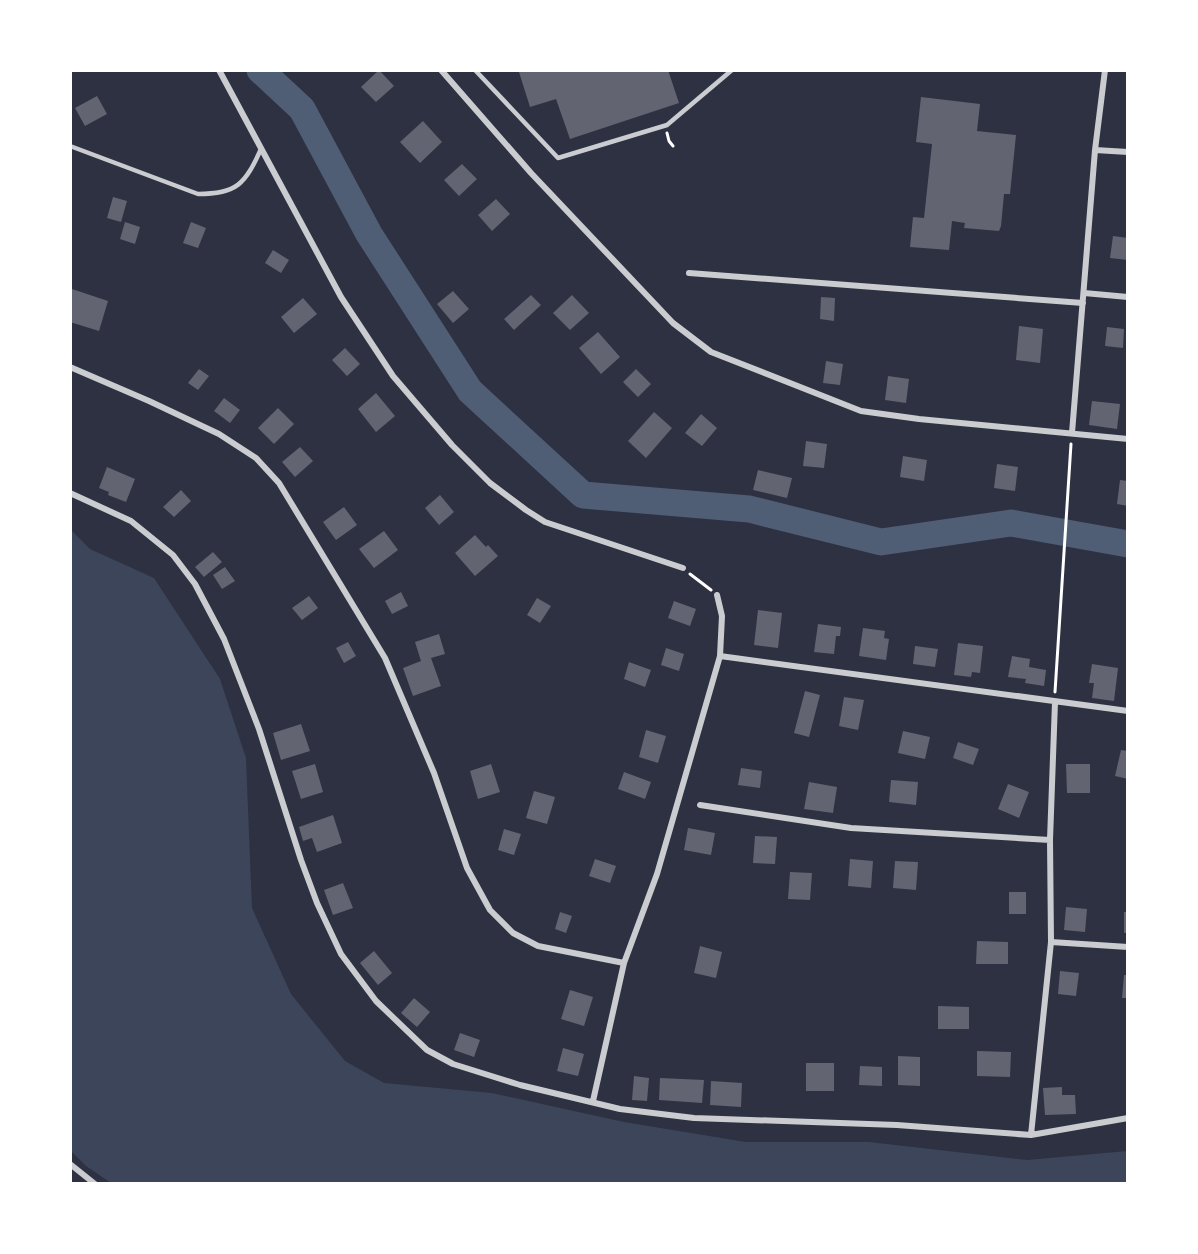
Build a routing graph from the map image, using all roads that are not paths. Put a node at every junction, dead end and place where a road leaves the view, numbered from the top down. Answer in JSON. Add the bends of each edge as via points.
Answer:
{"nodes":[{"id":1,"x":219,"y":70,"type":"edge"},
{"id":2,"x":441,"y":70,"type":"edge"},
{"id":3,"x":475,"y":70,"type":"edge"},
{"id":4,"x":732,"y":70,"type":"edge"},
{"id":5,"x":1105,"y":70,"type":"edge"},
{"id":6,"x":70,"y":146,"type":"edge"},
{"id":7,"x":261,"y":149,"type":"junction"},
{"id":8,"x":1095,"y":150,"type":"junction"},
{"id":9,"x":1128,"y":152,"type":"edge"},
{"id":10,"x":689,"y":273,"type":"dead end"},
{"id":11,"x":1084,"y":293,"type":"junction"},
{"id":12,"x":1128,"y":297,"type":"edge"},
{"id":13,"x":1083,"y":303,"type":"junction"},
{"id":14,"x":70,"y":367,"type":"edge"},
{"id":15,"x":1072,"y":433,"type":"junction"},
{"id":16,"x":1128,"y":439,"type":"edge"},
{"id":17,"x":70,"y":493,"type":"edge"},
{"id":18,"x":683,"y":568,"type":"road end"},
{"id":19,"x":717,"y":595,"type":"road end"},
{"id":20,"x":720,"y":656,"type":"junction"},
{"id":21,"x":1055,"y":702,"type":"junction"},
{"id":22,"x":1128,"y":711,"type":"edge"},
{"id":23,"x":700,"y":805,"type":"dead end"},
{"id":24,"x":1050,"y":840,"type":"junction"},
{"id":25,"x":1051,"y":942,"type":"junction"},
{"id":26,"x":1128,"y":947,"type":"edge"},
{"id":27,"x":624,"y":963,"type":"junction"},
{"id":28,"x":594,"y":1101,"type":"junction"},
{"id":29,"x":1128,"y":1118,"type":"edge"},
{"id":30,"x":1031,"y":1135,"type":"junction"},
{"id":31,"x":70,"y":1164,"type":"edge"},
{"id":32,"x":96,"y":1184,"type":"edge"}],
"edges":[{"from":1,"to":7,"type":"street"},
{"from":2,"to":15,"type":"street","via":[[531,173],[673,324],[711,352],[861,411]]},
{"from":3,"to":4,"type":"lane","via":[[558,158],[667,125]]},
{"from":5,"to":8,"type":"street"},
{"from":6,"to":7,"type":"lane","via":[[198,194],[218,194],[240,185]]},
{"from":7,"to":18,"type":"street","via":[[341,297],[393,376],[490,483],[545,522]]},
{"from":8,"to":9,"type":"street"},
{"from":8,"to":11,"type":"street"},
{"from":10,"to":13,"type":"street"},
{"from":11,"to":12,"type":"street"},
{"from":11,"to":13,"type":"street"},
{"from":13,"to":15,"type":"street"},
{"from":14,"to":27,"type":"street","via":[[219,434],[255,458],[279,483],[386,658],[434,773],[467,868],[490,910],[513,933],[538,946]]},
{"from":15,"to":16,"type":"street"},
{"from":17,"to":28,"type":"street","via":[[131,521],[173,555],[195,584],[224,639],[259,729],[317,903],[341,954],[376,1001],[427,1050],[453,1064],[520,1085]]},
{"from":19,"to":20,"type":"street","via":[[722,616]]},
{"from":20,"to":21,"type":"street"},
{"from":20,"to":27,"type":"street","via":[[657,874]]},
{"from":21,"to":22,"type":"street"},
{"from":21,"to":24,"type":"street"},
{"from":23,"to":24,"type":"street","via":[[851,828]]},
{"from":24,"to":25,"type":"street"},
{"from":25,"to":26,"type":"street"},
{"from":25,"to":30,"type":"street"},
{"from":27,"to":28,"type":"street"},
{"from":28,"to":30,"type":"street","via":[[620,1109],[694,1118],[897,1125]]},
{"from":29,"to":30,"type":"street"},
{"from":31,"to":32,"type":"street"}]}
